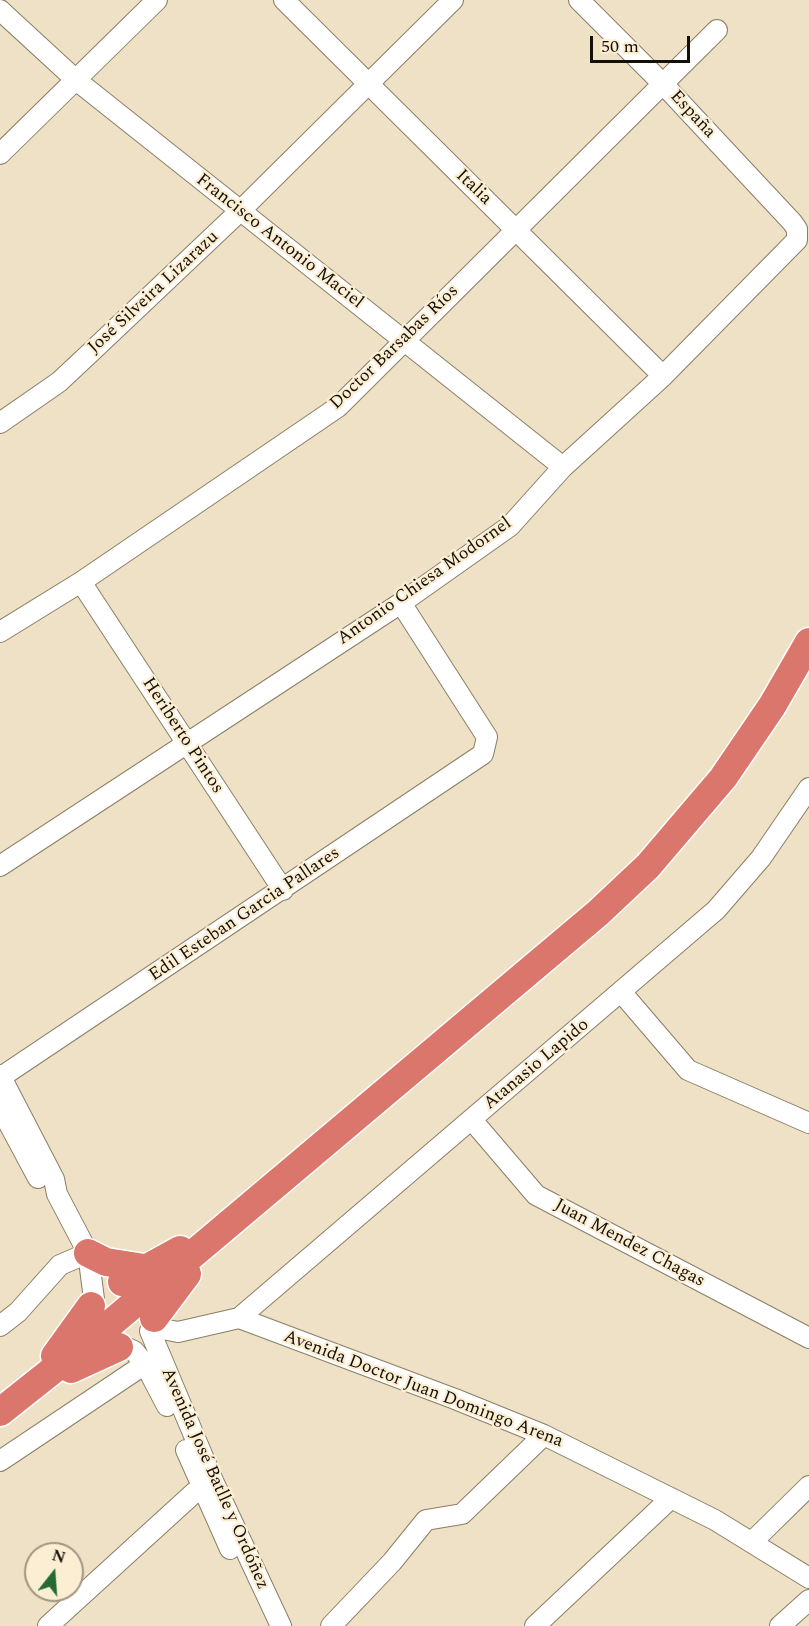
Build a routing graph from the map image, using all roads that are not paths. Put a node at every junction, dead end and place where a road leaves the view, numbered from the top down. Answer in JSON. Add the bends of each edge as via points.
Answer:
{"nodes":[{"id":1,"x":156,"y":0,"type":"edge"},
{"id":2,"x":284,"y":0,"type":"edge"},
{"id":3,"x":453,"y":0,"type":"edge"},
{"id":4,"x":579,"y":0,"type":"edge"},
{"id":5,"x":0,"y":10,"type":"edge"},
{"id":6,"x":717,"y":30,"type":"dead end"},
{"id":7,"x":76,"y":80,"type":"junction"},
{"id":8,"x":366,"y":83,"type":"junction"},
{"id":9,"x":663,"y":84,"type":"junction"},
{"id":10,"x":0,"y":154,"type":"edge"},
{"id":11,"x":240,"y":211,"type":"junction"},
{"id":12,"x":515,"y":229,"type":"junction"},
{"id":13,"x":799,"y":235,"type":"joint"},
{"id":14,"x":404,"y":340,"type":"junction"},
{"id":15,"x":663,"y":376,"type":"junction"},
{"id":16,"x":0,"y":423,"type":"edge"},
{"id":17,"x":563,"y":467,"type":"junction"},
{"id":18,"x":81,"y":582,"type":"junction"},
{"id":19,"x":401,"y":603,"type":"junction"},
{"id":20,"x":0,"y":632,"type":"edge"},
{"id":21,"x":809,"y":642,"type":"edge"},
{"id":22,"x":185,"y":743,"type":"junction"},
{"id":23,"x":809,"y":788,"type":"edge"},
{"id":24,"x":0,"y":866,"type":"edge"},
{"id":25,"x":283,"y":890,"type":"junction"},
{"id":26,"x":622,"y":993,"type":"junction"},
{"id":27,"x":1,"y":1076,"type":"edge"},
{"id":28,"x":0,"y":1107,"type":"edge"},
{"id":29,"x":472,"y":1120,"type":"junction"},
{"id":30,"x":809,"y":1123,"type":"edge"},
{"id":31,"x":57,"y":1194,"type":"junction"},
{"id":32,"x":222,"y":1230,"type":"junction"},
{"id":33,"x":88,"y":1253,"type":"junction"},
{"id":34,"x":92,"y":1303,"type":"junction"},
{"id":35,"x":144,"y":1303,"type":"junction"},
{"id":36,"x":239,"y":1318,"type":"junction"},
{"id":37,"x":0,"y":1326,"type":"edge"},
{"id":38,"x":809,"y":1338,"type":"edge"},
{"id":39,"x":113,"y":1343,"type":"junction"},
{"id":40,"x":145,"y":1364,"type":"junction"},
{"id":41,"x":40,"y":1379,"type":"junction"},
{"id":42,"x":167,"y":1391,"type":"junction"},
{"id":43,"x":0,"y":1413,"type":"edge"},
{"id":44,"x":544,"y":1435,"type":"junction"},
{"id":45,"x":0,"y":1461,"type":"edge"},
{"id":46,"x":208,"y":1486,"type":"junction"},
{"id":47,"x":809,"y":1486,"type":"edge"},
{"id":48,"x":671,"y":1498,"type":"junction"},
{"id":49,"x":753,"y":1541,"type":"junction"},
{"id":50,"x":809,"y":1578,"type":"edge"},
{"id":51,"x":809,"y":1600,"type":"edge"},
{"id":52,"x":48,"y":1626,"type":"edge"},
{"id":53,"x":267,"y":1626,"type":"edge"},
{"id":54,"x":281,"y":1626,"type":"edge"},
{"id":55,"x":332,"y":1626,"type":"edge"},
{"id":56,"x":535,"y":1626,"type":"edge"},
{"id":57,"x":780,"y":1626,"type":"edge"}],
"edges":[{"from":1,"to":7,"type":"street"},
{"from":2,"to":8,"type":"street","name":"Italia"},
{"from":3,"to":8,"type":"street","name":"José Silveira Lizarazu"},
{"from":4,"to":9,"type":"street","name":"España"},
{"from":5,"to":7,"type":"street","name":"Francisco Antonio Maciel"},
{"from":6,"to":9,"type":"street","name":"Doctor Barsabas Ríos"},
{"from":7,"to":10,"type":"street"},
{"from":7,"to":11,"type":"street","name":"Francisco Antonio Maciel"},
{"from":8,"to":11,"type":"street","name":"José Silveira Lizarazu"},
{"from":8,"to":12,"type":"street","name":"Italia"},
{"from":9,"to":12,"type":"street","name":"Doctor Barsabas Ríos"},
{"from":9,"to":13,"type":"street","name":"España","via":[[792,222]]},
{"from":11,"to":14,"type":"street","name":"Francisco Antonio Maciel"},
{"from":11,"to":16,"type":"street","name":"José Silveira Lizarazu","via":[[59,382]]},
{"from":12,"to":14,"type":"street","name":"Doctor Barsabas Ríos"},
{"from":12,"to":15,"type":"street","name":"Italia"},
{"from":13,"to":15,"type":"street","name":"Antonio Chiesa Modornel"},
{"from":14,"to":17,"type":"street","name":"Francisco Antonio Maciel"},
{"from":14,"to":18,"type":"street","name":"Doctor Barsabas Ríos","via":[[338,407]]},
{"from":15,"to":17,"type":"street","name":"Antonio Chiesa Modornel"},
{"from":17,"to":19,"type":"street","name":"Antonio Chiesa Modornel","via":[[510,526]]},
{"from":18,"to":20,"type":"street","name":"Doctor Barsabas Ríos"},
{"from":18,"to":22,"type":"street","name":"Heriberto Pintos"},
{"from":19,"to":22,"type":"street","name":"Antonio Chiesa Modornel"},
{"from":19,"to":25,"type":"street","name":"Edil Esteban Garcia Pallares","via":[[487,737],[486,749],[477,759]]},
{"from":21,"to":32,"type":"highway","via":[[723,778],[648,866],[536,967]]},
{"from":22,"to":24,"type":"street","name":"Antonio Chiesa Modornel"},
{"from":22,"to":25,"type":"street","name":"Heriberto Pintos"},
{"from":23,"to":26,"type":"street","name":"Atanasio Lapido","via":[[761,858],[716,910]]},
{"from":25,"to":27,"type":"street","name":"Edil Esteban Garcia Pallares"},
{"from":26,"to":29,"type":"street","name":"Atanasio Lapido"},
{"from":26,"to":30,"type":"street","via":[[687,1070]]},
{"from":27,"to":31,"type":"street","via":[[54,1179]]},
{"from":28,"to":31,"type":"street","via":[[41,1184]]},
{"from":29,"to":36,"type":"street","name":"Atanasio Lapido"},
{"from":29,"to":38,"type":"street","name":"Juan Mendez Chagas","via":[[528,1186],[546,1201]]},
{"from":31,"to":33,"type":"street"},
{"from":32,"to":35,"type":"highway","via":[[171,1292]]},
{"from":32,"to":35,"type":"highway","via":[[195,1240],[166,1260]]},
{"from":33,"to":34,"type":"street"},
{"from":33,"to":35,"type":"highway","via":[[106,1262]]},
{"from":33,"to":37,"type":"street","via":[[60,1265],[18,1312]]},
{"from":34,"to":35,"type":"street","via":[[111,1284]]},
{"from":34,"to":39,"type":"street","via":[[90,1321]]},
{"from":34,"to":41,"type":"highway"},
{"from":35,"to":36,"type":"street","via":[[178,1332]]},
{"from":35,"to":39,"type":"highway"},
{"from":35,"to":39,"type":"street","via":[[139,1342]]},
{"from":35,"to":42,"type":"street","name":"Avenida José Batlle y Ordóñez"},
{"from":36,"to":44,"type":"street","name":"Avenida Doctor Juan Domingo Arena"},
{"from":39,"to":40,"type":"street","name":"Avenida José Batlle y Ordóñez","via":[[134,1351]]},
{"from":39,"to":41,"type":"highway"},
{"from":40,"to":42,"type":"street","name":"Avenida José Batlle y Ordóñez"},
{"from":40,"to":45,"type":"street"},
{"from":41,"to":43,"type":"highway"},
{"from":42,"to":46,"type":"street","name":"Avenida José Batlle y Ordóñez"},
{"from":44,"to":48,"type":"street","name":"Avenida Doctor Juan Domingo Arena"},
{"from":44,"to":55,"type":"street","via":[[462,1514],[426,1520]]},
{"from":46,"to":52,"type":"street"},
{"from":46,"to":53,"type":"street","name":"Avenida José Batlle y Ordóñez"},
{"from":46,"to":54,"type":"street","name":"Avenida José Batlle y Ordóñez"},
{"from":47,"to":49,"type":"street"},
{"from":48,"to":49,"type":"street","name":"Avenida Doctor Juan Domingo Arena"},
{"from":48,"to":56,"type":"street"},
{"from":49,"to":50,"type":"street","name":"Avenida Doctor Juan Domingo Arena"},
{"from":51,"to":57,"type":"street"}]}
